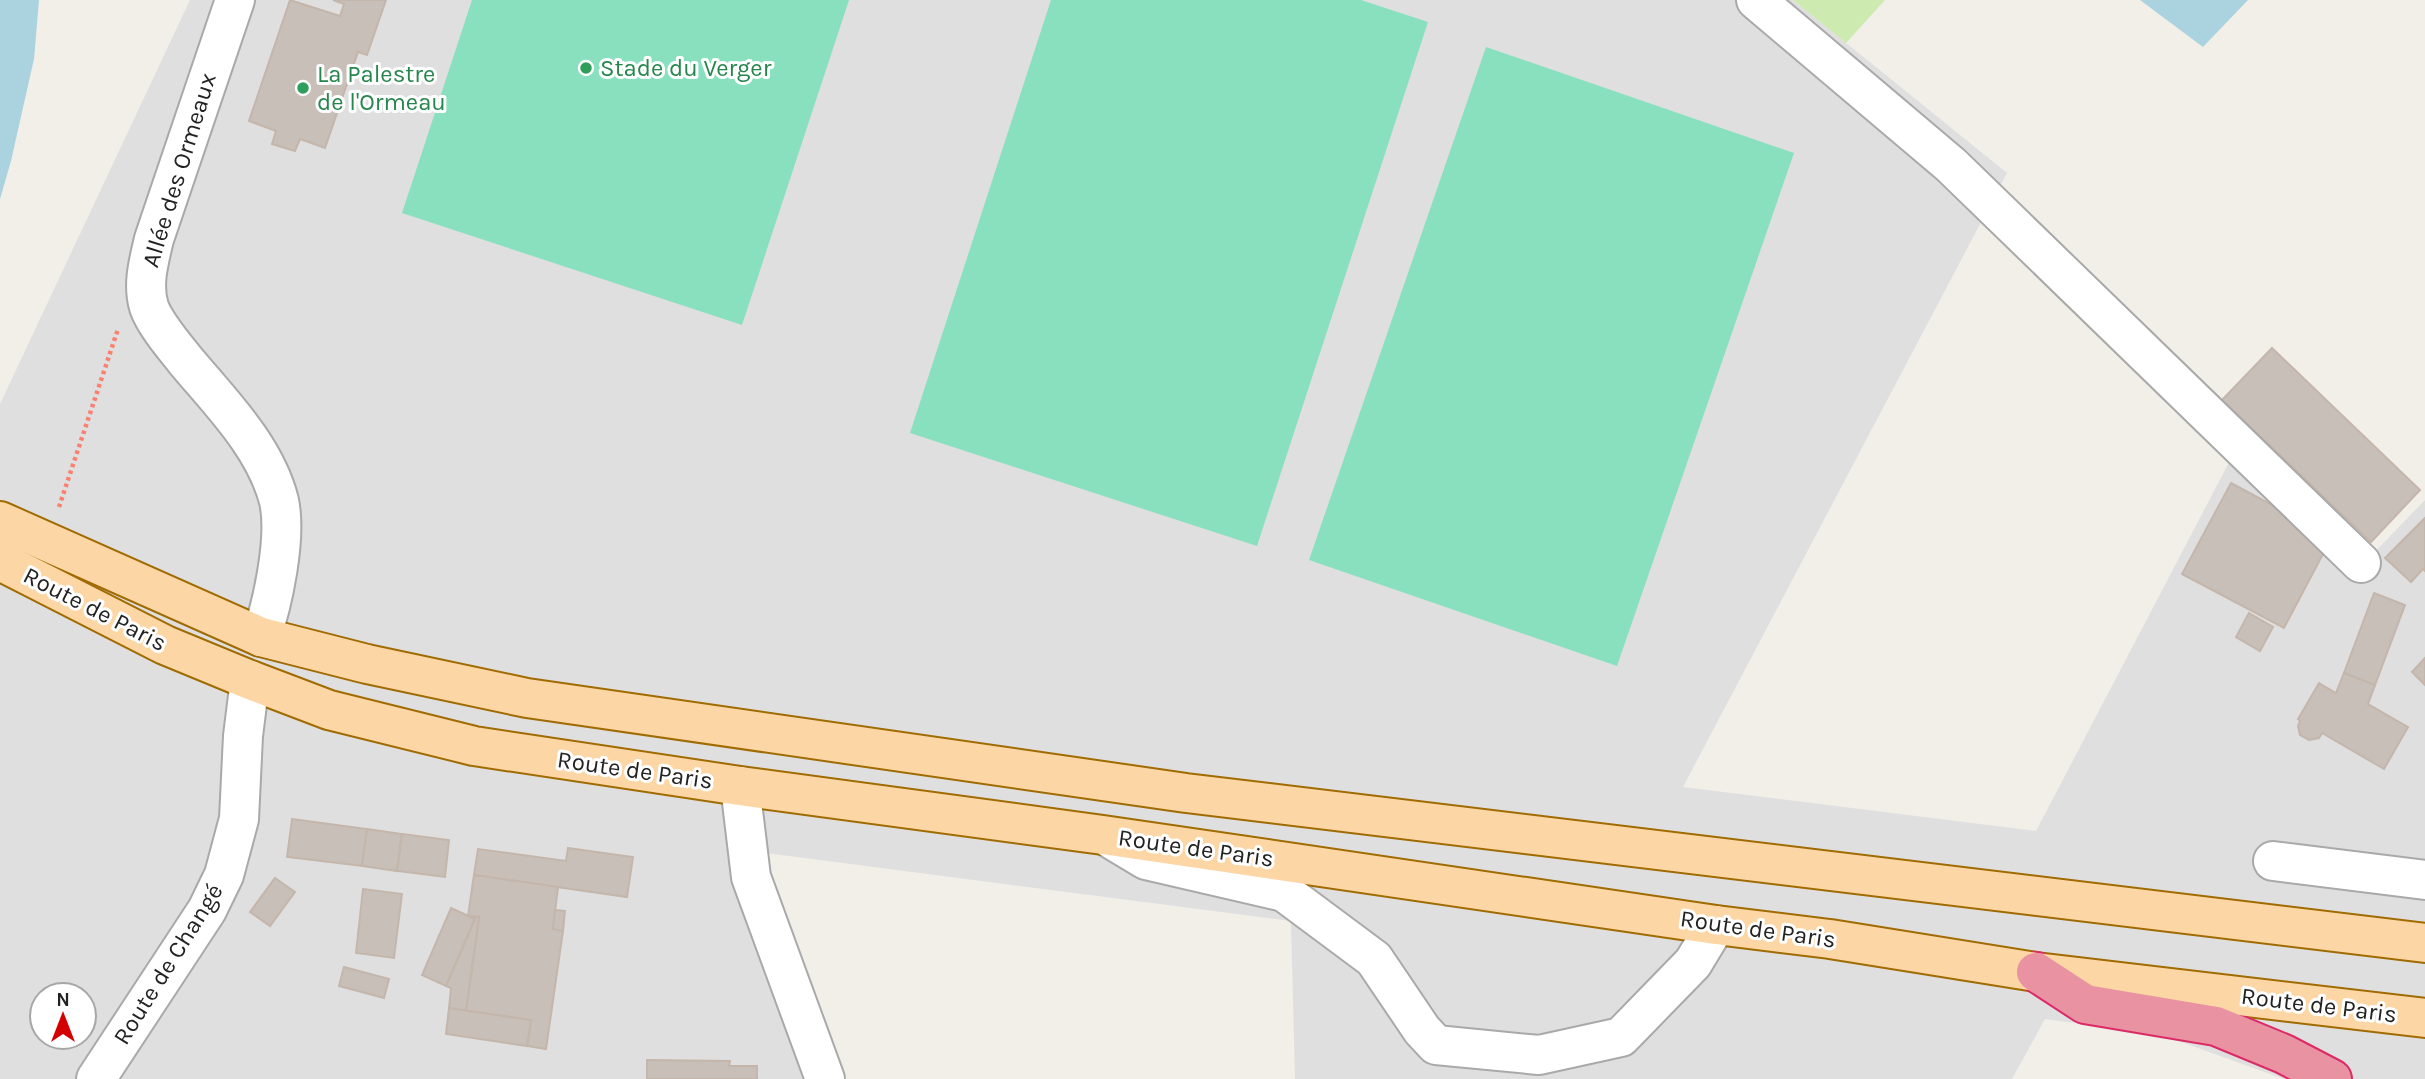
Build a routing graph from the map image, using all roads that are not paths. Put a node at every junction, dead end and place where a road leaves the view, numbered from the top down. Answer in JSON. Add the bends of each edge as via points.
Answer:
{"nodes":[{"id":1,"x":235,"y":0,"type":"edge"},
{"id":2,"x":1756,"y":0,"type":"edge"},
{"id":3,"x":0,"y":521,"type":"edge"},
{"id":4,"x":0,"y":561,"type":"edge"},
{"id":5,"x":2361,"y":563,"type":"dead end"},
{"id":6,"x":261,"y":637,"type":"junction"},
{"id":7,"x":250,"y":680,"type":"junction"},
{"id":8,"x":740,"y":786,"type":"junction"},
{"id":9,"x":1103,"y":835,"type":"junction"},
{"id":10,"x":2273,"y":861,"type":"dead end"},
{"id":11,"x":2425,"y":880,"type":"edge"},
{"id":12,"x":1716,"y":925,"type":"junction"},
{"id":13,"x":2425,"y":943,"type":"edge"},
{"id":14,"x":2036,"y":972,"type":"junction"},
{"id":15,"x":2425,"y":1018,"type":"edge"},
{"id":16,"x":96,"y":1079,"type":"edge"},
{"id":17,"x":825,"y":1079,"type":"edge"},
{"id":18,"x":2332,"y":1079,"type":"edge"}],
"edges":[{"from":1,"to":6,"type":"street","name":"Allée des Ormeaux","via":[[146,275],[150,308],[171,343],[243,430],[267,469],[279,502],[282,536]]},
{"from":2,"to":5,"type":"street","via":[[1951,165]]},
{"from":3,"to":6,"type":"main road","name":"Route de Paris"},
{"from":4,"to":7,"type":"main road","name":"Route de Paris","via":[[164,645]]},
{"from":6,"to":13,"type":"main road","name":"Route de Paris","via":[[527,698],[794,738],[1186,793]]},
{"from":7,"to":8,"type":"main road","name":"Route de Paris","via":[[329,710],[474,746]]},
{"from":7,"to":16,"type":"street","name":"Route de Changé","via":[[239,819],[224,875],[207,910]]},
{"from":8,"to":9,"type":"main road","name":"Route de Paris"},
{"from":8,"to":17,"type":"street","via":[[751,877]]},
{"from":9,"to":12,"type":"main road","name":"Route de Paris"},
{"from":9,"to":12,"type":"street","via":[[1146,860],[1284,892],[1374,959],[1436,1045],[1539,1055],[1621,1037],[1693,963]]},
{"from":10,"to":11,"type":"street"},
{"from":12,"to":14,"type":"main road","name":"Route de Paris"},
{"from":14,"to":15,"type":"main road","name":"Route de Paris"},
{"from":14,"to":18,"type":"highway","via":[[2085,1004],[2216,1027]]}]}
